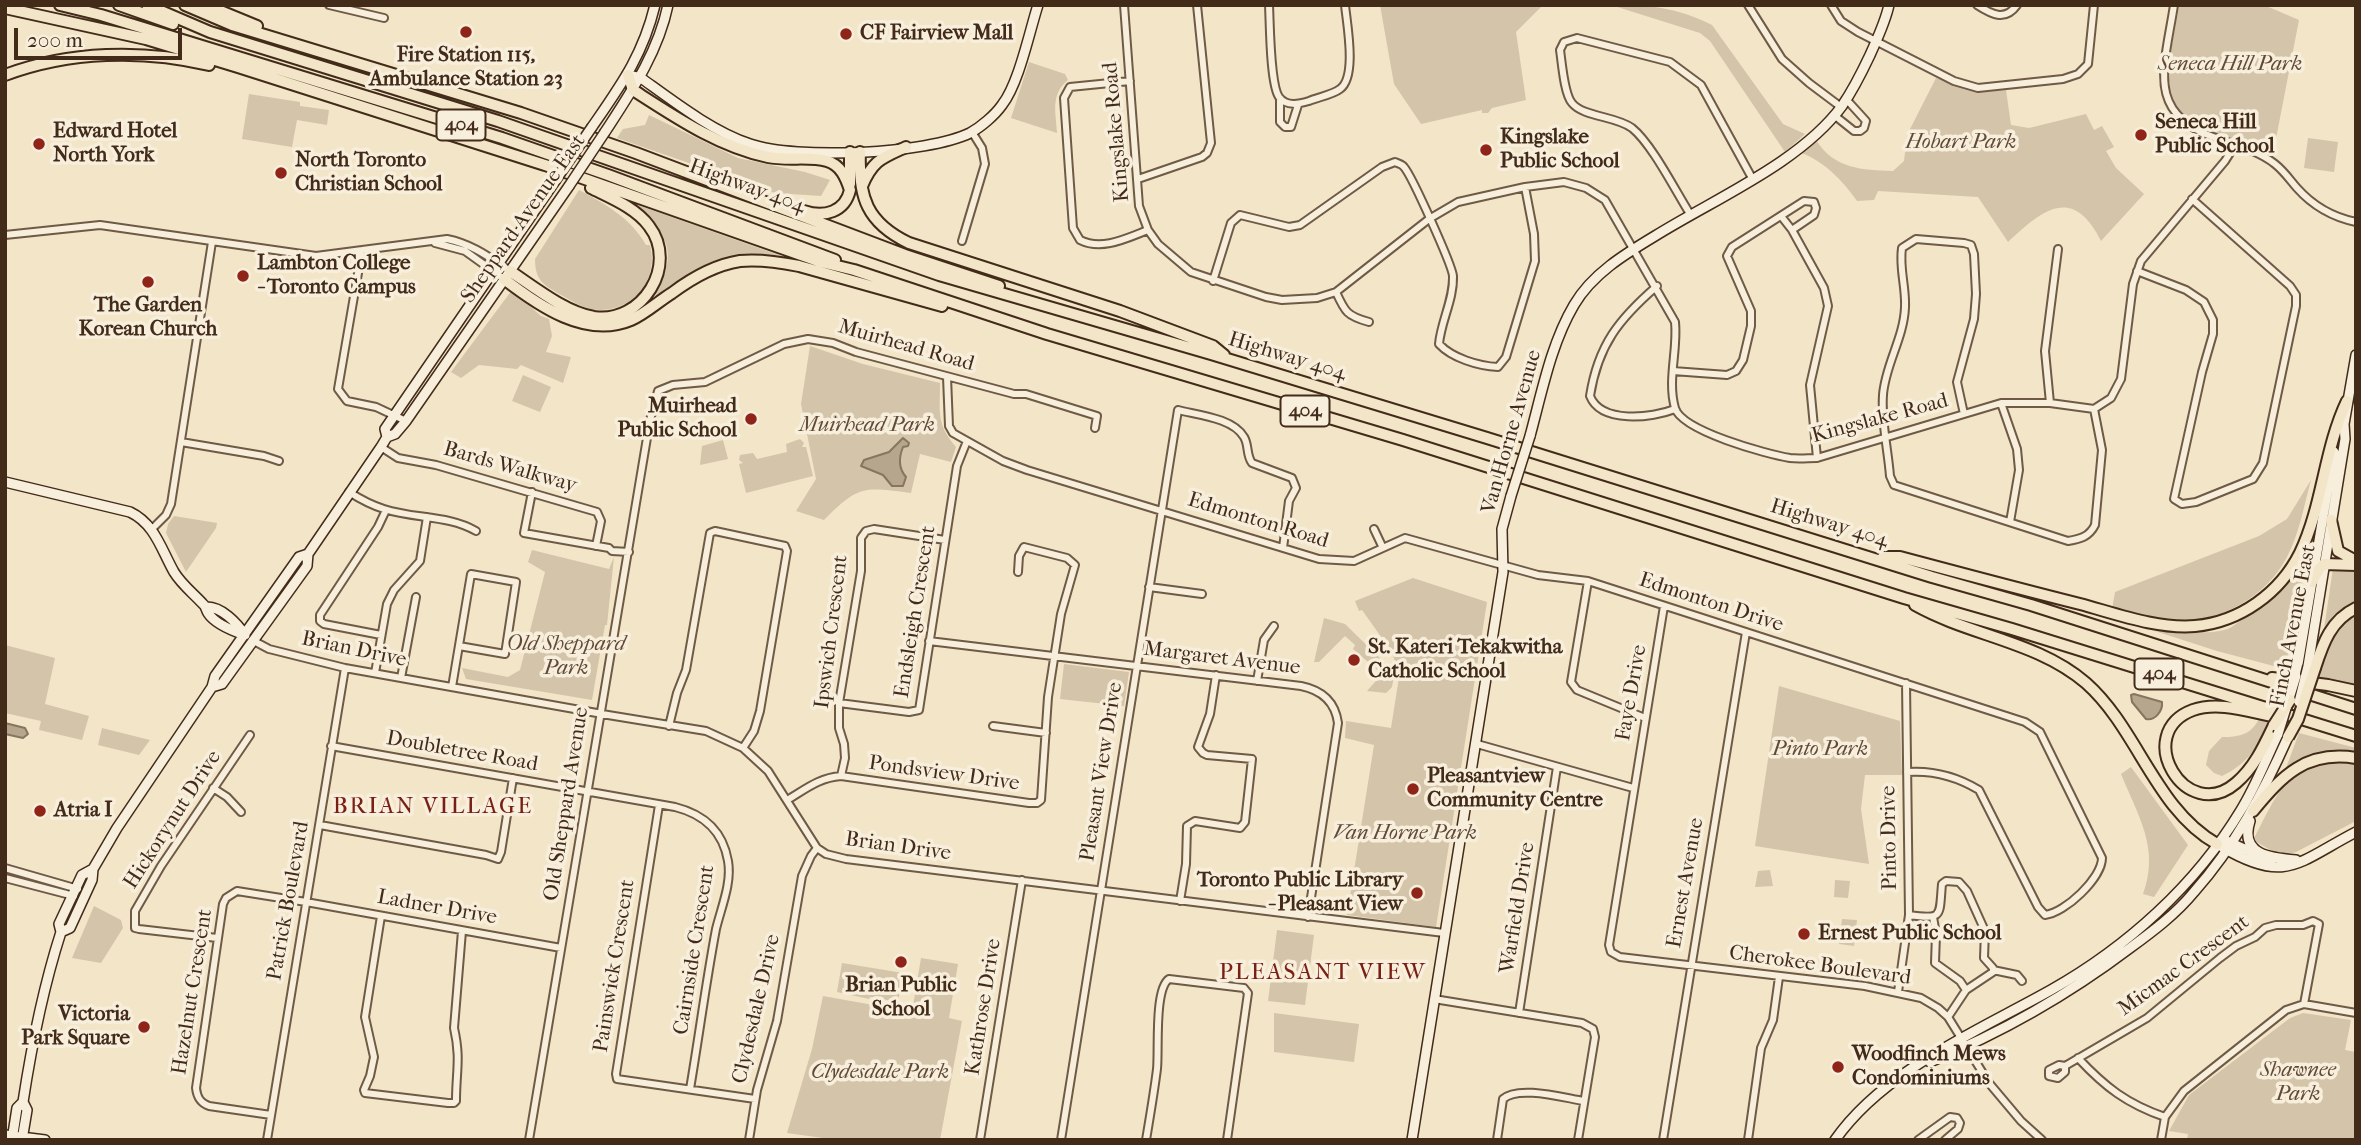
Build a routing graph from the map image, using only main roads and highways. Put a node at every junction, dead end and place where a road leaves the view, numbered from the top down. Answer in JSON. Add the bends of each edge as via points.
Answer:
{"nodes":[{"id":1,"x":60,"y":5,"type":"edge"},
{"id":2,"x":119,"y":5,"type":"edge"},
{"id":3,"x":147,"y":5,"type":"edge"},
{"id":4,"x":185,"y":5,"type":"edge"},
{"id":5,"x":206,"y":5,"type":"edge"},
{"id":6,"x":655,"y":5,"type":"edge"},
{"id":7,"x":668,"y":5,"type":"edge"},
{"id":8,"x":1038,"y":5,"type":"edge"},
{"id":9,"x":1889,"y":5,"type":"edge"},
{"id":10,"x":5,"y":8,"type":"edge"},
{"id":11,"x":210,"y":32,"type":"junction"},
{"id":12,"x":71,"y":60,"type":"junction"},
{"id":13,"x":362,"y":64,"type":"junction"},
{"id":14,"x":5,"y":75,"type":"edge"},
{"id":15,"x":628,"y":75,"type":"junction"},
{"id":16,"x":641,"y":78,"type":"junction"},
{"id":17,"x":5,"y":82,"type":"edge"},
{"id":18,"x":293,"y":86,"type":"junction"},
{"id":19,"x":634,"y":90,"type":"junction"},
{"id":20,"x":520,"y":114,"type":"junction"},
{"id":21,"x":906,"y":147,"type":"junction"},
{"id":22,"x":855,"y":152,"type":"junction"},
{"id":23,"x":545,"y":165,"type":"junction"},
{"id":24,"x":862,"y":186,"type":"junction"},
{"id":25,"x":850,"y":190,"type":"junction"},
{"id":26,"x":854,"y":270,"type":"junction"},
{"id":27,"x":507,"y":275,"type":"junction"},
{"id":28,"x":968,"y":309,"type":"junction"},
{"id":29,"x":1053,"y":309,"type":"junction"},
{"id":30,"x":2356,"y":355,"type":"edge"},
{"id":31,"x":1232,"y":361,"type":"junction"},
{"id":32,"x":2347,"y":401,"type":"junction"},
{"id":33,"x":2343,"y":424,"type":"junction"},
{"id":34,"x":387,"y":437,"type":"junction"},
{"id":35,"x":5,"y":482,"type":"edge"},
{"id":36,"x":2331,"y":520,"type":"junction"},
{"id":37,"x":307,"y":554,"type":"junction"},
{"id":38,"x":1870,"y":557,"type":"junction"},
{"id":39,"x":2356,"y":563,"type":"edge"},
{"id":40,"x":2324,"y":564,"type":"junction"},
{"id":41,"x":2312,"y":582,"type":"junction"},
{"id":42,"x":1904,"y":598,"type":"junction"},
{"id":43,"x":2356,"y":608,"type":"edge"},
{"id":44,"x":245,"y":635,"type":"junction"},
{"id":45,"x":2311,"y":667,"type":"junction"},
{"id":46,"x":2244,"y":674,"type":"junction"},
{"id":47,"x":212,"y":687,"type":"junction"},
{"id":48,"x":2356,"y":691,"type":"edge"},
{"id":49,"x":2290,"y":701,"type":"joint"},
{"id":50,"x":2356,"y":709,"type":"edge"},
{"id":51,"x":2305,"y":721,"type":"junction"},
{"id":52,"x":2280,"y":732,"type":"junction"},
{"id":53,"x":2356,"y":736,"type":"edge"},
{"id":54,"x":2356,"y":758,"type":"edge"},
{"id":55,"x":2253,"y":811,"type":"junction"},
{"id":56,"x":2356,"y":832,"type":"edge"},
{"id":57,"x":2224,"y":844,"type":"junction"},
{"id":58,"x":2308,"y":859,"type":"junction"},
{"id":59,"x":2296,"y":860,"type":"junction"},
{"id":60,"x":93,"y":869,"type":"junction"},
{"id":61,"x":61,"y":932,"type":"junction"},
{"id":62,"x":1912,"y":1069,"type":"junction"},
{"id":63,"x":15,"y":1137,"type":"edge"},
{"id":64,"x":45,"y":1140,"type":"edge"},
{"id":65,"x":1412,"y":1140,"type":"edge"},
{"id":66,"x":1835,"y":1140,"type":"edge"}],
"edges":[{"from":1,"to":26,"type":"highway","name":"Highway 404","number":"404","via":[[502,138],[824,255]]},
{"from":2,"to":11,"type":"highway"},
{"from":3,"to":11,"type":"highway"},
{"from":4,"to":13,"type":"highway","via":[[232,25]]},
{"from":5,"to":13,"type":"highway"},
{"from":6,"to":15,"type":"main road","name":"Sheppard Avenue East","via":[[648,36]]},
{"from":7,"to":16,"type":"main road","name":"Sheppard Avenue East"},
{"from":8,"to":21,"type":"main road","via":[[1008,95],[995,113],[972,132]]},
{"from":9,"to":65,"type":"main road","name":"Van Horne Avenue","bridge":true,"via":[[1877,40],[1834,115],[1778,164],[1604,270],[1575,303],[1556,345],[1502,529],[1503,572]]},
{"from":10,"to":18,"type":"highway","name":"Highway 404","number":"404","via":[[146,39]]},
{"from":11,"to":29,"type":"highway","name":"Highway 404","number":"404","via":[[642,170],[939,275]]},
{"from":12,"to":14,"type":"highway","via":[[31,65]]},
{"from":12,"to":17,"type":"highway"},
{"from":12,"to":18,"type":"highway","via":[[163,56]]},
{"from":13,"to":20,"type":"highway"},
{"from":15,"to":16,"type":"main road"},
{"from":15,"to":19,"type":"highway"},
{"from":15,"to":34,"type":"main road","name":"Sheppard Avenue East","bridge":true,"via":[[385,429]]},
{"from":16,"to":19,"type":"main road","name":"Sheppard Avenue East"},
{"from":16,"to":22,"type":"main road","via":[[719,131],[750,144],[781,151]]},
{"from":18,"to":23,"type":"highway","name":"Highway 404","number":"404"},
{"from":19,"to":25,"type":"highway","via":[[742,152],[829,161],[845,176]]},
{"from":19,"to":27,"type":"main road","name":"Sheppard Avenue East","bridge":true},
{"from":20,"to":25,"type":"highway","via":[[595,134],[813,214],[835,211]]},
{"from":20,"to":29,"type":"highway","via":[[1034,298]]},
{"from":21,"to":22,"type":"main road"},
{"from":21,"to":24,"type":"highway","via":[[877,161]]},
{"from":22,"to":24,"type":"highway"},
{"from":22,"to":25,"type":"highway"},
{"from":23,"to":26,"type":"highway","name":"Highway 404","number":"404"},
{"from":23,"to":27,"type":"highway","via":[[637,214],[650,227],[659,247],[659,274],[641,302],[625,312],[598,318],[569,309]]},
{"from":24,"to":31,"type":"highway","via":[[876,221],[909,243],[1120,312],[1213,346]]},
{"from":26,"to":28,"type":"highway","name":"Highway 404","number":"404"},
{"from":27,"to":28,"type":"highway","via":[[559,314],[591,326],[633,319],[693,278],[740,261],[799,266],[929,304]]},
{"from":27,"to":34,"type":"main road","name":"Sheppard Avenue East","via":[[406,421]]},
{"from":28,"to":42,"type":"highway","name":"Highway 404","number":"404"},
{"from":29,"to":31,"type":"highway","name":"Highway 404","number":"404"},
{"from":30,"to":32,"type":"main road","name":"Finch Avenue East"},
{"from":31,"to":38,"type":"highway","name":"Highway 404","number":"404"},
{"from":32,"to":33,"type":"main road","name":"Finch Avenue East"},
{"from":32,"to":38,"type":"highway","via":[[2292,566],[2258,602],[2218,622],[2196,626],[2149,622],[1900,557]]},
{"from":33,"to":36,"type":"main road","name":"Finch Avenue East","via":[[2346,439]]},
{"from":33,"to":41,"type":"main road","name":"Finch Avenue East","via":[[2336,437]]},
{"from":34,"to":37,"type":"main road","name":"Sheppard Avenue East"},
{"from":35,"to":44,"type":"main road","via":[[144,519],[176,574],[208,613]]},
{"from":36,"to":39,"type":"highway","via":[[2338,551]]},
{"from":36,"to":40,"type":"main road","name":"Finch Avenue East"},
{"from":37,"to":44,"type":"main road","name":"Sheppard Avenue East","via":[[299,557]]},
{"from":37,"to":47,"type":"main road","name":"Sheppard Avenue East","via":[[307,566],[254,641],[222,684]]},
{"from":38,"to":46,"type":"highway","name":"Highway 404","number":"404"},
{"from":39,"to":40,"type":"highway"},
{"from":40,"to":41,"type":"highway"},
{"from":40,"to":45,"type":"main road","name":"Finch Avenue East"},
{"from":41,"to":49,"type":"main road","name":"Finch Avenue East","bridge":true},
{"from":42,"to":51,"type":"highway","name":"Highway 404","number":"404"},
{"from":42,"to":57,"type":"highway","via":[[1932,614],[2040,654],[2085,683],[2110,709],[2182,817]]},
{"from":43,"to":45,"type":"highway","via":[[2334,623]]},
{"from":44,"to":47,"type":"main road","name":"Sheppard Avenue East"},
{"from":45,"to":52,"type":"highway","bridge":true,"via":[[2298,719]]},
{"from":46,"to":48,"type":"highway"},
{"from":46,"to":50,"type":"highway","name":"Highway 404","number":"404"},
{"from":47,"to":60,"type":"main road","name":"Sheppard Avenue East"},
{"from":49,"to":52,"type":"highway","bridge":true},
{"from":51,"to":52,"type":"highway","via":[[2232,708],[2191,710],[2170,729],[2166,758],[2179,782],[2211,795],[2227,790]]},
{"from":51,"to":53,"type":"highway","name":"Highway 404","number":"404"},
{"from":52,"to":55,"type":"main road","name":"Finch Avenue East"},
{"from":52,"to":57,"type":"main road","name":"Finch Avenue East"},
{"from":54,"to":55,"type":"highway","via":[[2329,757],[2297,767]]},
{"from":55,"to":57,"type":"main road","name":"Finch Avenue East"},
{"from":55,"to":59,"type":"main road","via":[[2247,837],[2252,848],[2274,858]]},
{"from":56,"to":58,"type":"main road"},
{"from":57,"to":58,"type":"main road","via":[[2271,867],[2295,866]]},
{"from":57,"to":59,"type":"main road","via":[[2263,859]]},
{"from":57,"to":62,"type":"main road","name":"Finch Avenue East","via":[[2140,929],[2101,959]]},
{"from":57,"to":62,"type":"main road","name":"Finch Avenue East","via":[[2193,894],[2152,931],[2076,986],[1967,1047]]},
{"from":58,"to":59,"type":"main road"},
{"from":60,"to":61,"type":"main road","name":"Sheppard Avenue East","via":[[69,928]]},
{"from":60,"to":61,"type":"main road","name":"Sheppard Avenue East","via":[[82,875],[72,892],[59,923]]},
{"from":61,"to":63,"type":"main road","name":"Sheppard Avenue East","via":[[33,1038],[23,1102],[27,1110]]},
{"from":62,"to":66,"type":"main road","name":"Finch Avenue East","via":[[1866,1105]]},
{"from":63,"to":64,"type":"main road"}]}
